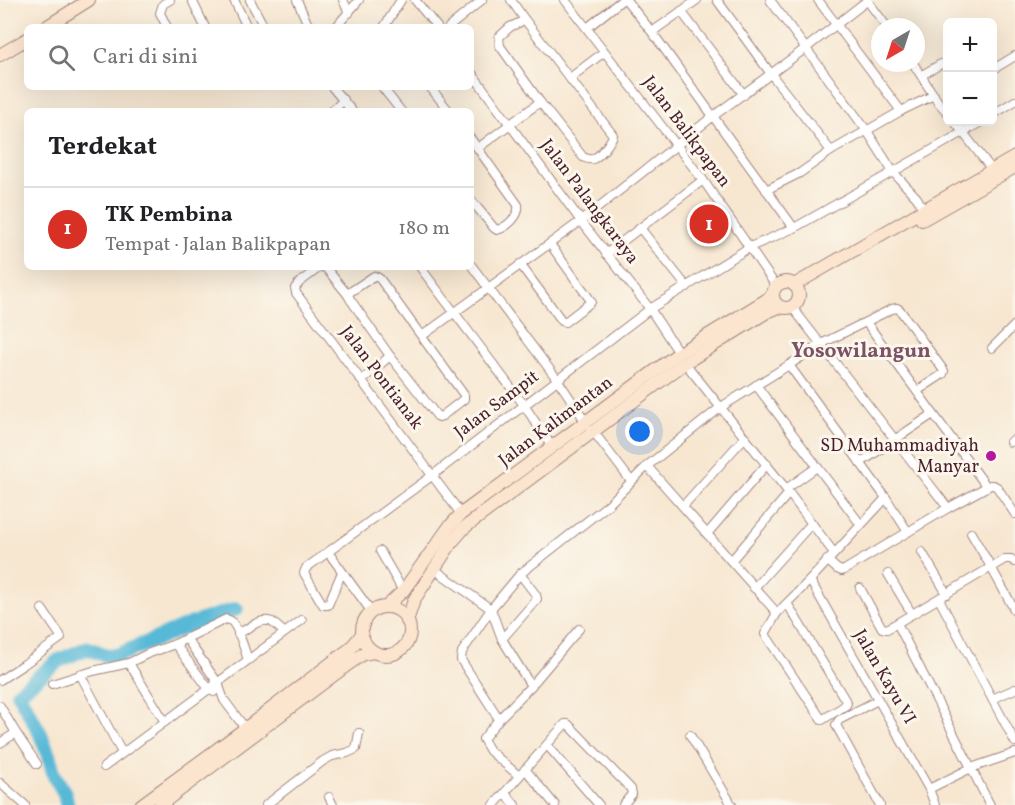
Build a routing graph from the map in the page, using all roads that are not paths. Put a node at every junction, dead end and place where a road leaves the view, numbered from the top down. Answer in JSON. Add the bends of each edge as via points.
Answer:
{"nodes":[{"id":1,"x":89,"y":0,"type":"edge"},
{"id":2,"x":170,"y":0,"type":"edge"},
{"id":3,"x":192,"y":0,"type":"edge"},
{"id":4,"x":234,"y":0,"type":"edge"},
{"id":5,"x":250,"y":0,"type":"edge"},
{"id":6,"x":297,"y":0,"type":"edge"},
{"id":7,"x":343,"y":0,"type":"edge"},
{"id":8,"x":359,"y":0,"type":"edge"},
{"id":9,"x":400,"y":0,"type":"edge"},
{"id":10,"x":415,"y":0,"type":"edge"},
{"id":11,"x":482,"y":0,"type":"edge"},
{"id":12,"x":511,"y":0,"type":"edge"},
{"id":13,"x":565,"y":0,"type":"edge"},
{"id":14,"x":624,"y":0,"type":"edge"},
{"id":15,"x":697,"y":0,"type":"edge"},
{"id":16,"x":717,"y":0,"type":"edge"},
{"id":17,"x":770,"y":0,"type":"edge"},
{"id":18,"x":818,"y":0,"type":"edge"},
{"id":19,"x":867,"y":0,"type":"edge"},
{"id":20,"x":681,"y":11,"type":"junction"},
{"id":21,"x":349,"y":13,"type":"junction"},
{"id":22,"x":880,"y":18,"type":"edge"},
{"id":23,"x":525,"y":20,"type":"junction"},
{"id":24,"x":51,"y":24,"type":"edge"},
{"id":25,"x":166,"y":24,"type":"edge"},
{"id":26,"x":204,"y":24,"type":"edge"},
{"id":27,"x":246,"y":24,"type":"edge"},
{"id":28,"x":262,"y":24,"type":"edge"},
{"id":29,"x":308,"y":24,"type":"edge"},
{"id":30,"x":339,"y":24,"type":"edge"},
{"id":31,"x":386,"y":24,"type":"edge"},
{"id":32,"x":435,"y":24,"type":"edge"},
{"id":33,"x":453,"y":24,"type":"edge"},
{"id":34,"x":836,"y":25,"type":"junction"},
{"id":35,"x":587,"y":28,"type":"junction"},
{"id":36,"x":652,"y":33,"type":"junction"},
{"id":37,"x":24,"y":41,"type":"edge"},
{"id":38,"x":806,"y":48,"type":"junction"},
{"id":39,"x":604,"y":52,"type":"junction"},
{"id":40,"x":0,"y":56,"type":"edge"},
{"id":41,"x":1015,"y":57,"type":"edge"},
{"id":42,"x":941,"y":64,"type":"dead end"},
{"id":43,"x":997,"y":68,"type":"edge"},
{"id":44,"x":920,"y":72,"type":"edge"},
{"id":45,"x":771,"y":74,"type":"junction"},
{"id":46,"x":922,"y":75,"type":"junction"},
{"id":47,"x":474,"y":76,"type":"edge"},
{"id":48,"x":570,"y":78,"type":"junction"},
{"id":49,"x":384,"y":90,"type":"edge"},
{"id":50,"x":432,"y":90,"type":"edge"},
{"id":51,"x":338,"y":94,"type":"edge"},
{"id":52,"x":744,"y":95,"type":"junction"},
{"id":53,"x":943,"y":97,"type":"edge"},
{"id":54,"x":936,"y":99,"type":"junction"},
{"id":55,"x":1015,"y":101,"type":"edge"},
{"id":56,"x":540,"y":102,"type":"junction"},
{"id":57,"x":943,"y":107,"type":"edge"},
{"id":58,"x":350,"y":108,"type":"edge"},
{"id":59,"x":399,"y":108,"type":"edge"},
{"id":60,"x":447,"y":108,"type":"edge"},
{"id":61,"x":901,"y":111,"type":"junction"},
{"id":62,"x":997,"y":112,"type":"edge"},
{"id":63,"x":712,"y":117,"type":"junction"},
{"id":64,"x":510,"y":123,"type":"junction"},
{"id":65,"x":958,"y":126,"type":"edge"},
{"id":66,"x":974,"y":126,"type":"edge"},
{"id":67,"x":867,"y":131,"type":"junction"},
{"id":68,"x":963,"y":132,"type":"junction"},
{"id":69,"x":474,"y":143,"type":"edge"},
{"id":70,"x":675,"y":146,"type":"junction"},
{"id":71,"x":478,"y":148,"type":"junction"},
{"id":72,"x":831,"y":151,"type":"junction"},
{"id":73,"x":1015,"y":157,"type":"edge"},
{"id":74,"x":1015,"y":167,"type":"edge"},
{"id":75,"x":992,"y":170,"type":"junction"},
{"id":76,"x":893,"y":172,"type":"junction"},
{"id":77,"x":703,"y":180,"type":"junction"},
{"id":78,"x":766,"y":190,"type":"junction"},
{"id":79,"x":474,"y":204,"type":"edge"},
{"id":80,"x":926,"y":213,"type":"junction"},
{"id":81,"x":581,"y":220,"type":"junction"},
{"id":82,"x":640,"y":228,"type":"junction"},
{"id":83,"x":794,"y":228,"type":"junction"},
{"id":84,"x":550,"y":244,"type":"junction"},
{"id":85,"x":750,"y":247,"type":"junction"},
{"id":86,"x":606,"y":254,"type":"junction"},
{"id":87,"x":520,"y":264,"type":"junction"},
{"id":88,"x":474,"y":269,"type":"edge"},
{"id":89,"x":316,"y":270,"type":"edge"},
{"id":90,"x":327,"y":270,"type":"edge"},
{"id":91,"x":422,"y":270,"type":"edge"},
{"id":92,"x":489,"y":287,"type":"junction"},
{"id":93,"x":687,"y":287,"type":"junction"},
{"id":94,"x":796,"y":288,"type":"junction"},
{"id":95,"x":774,"y":290,"type":"junction"},
{"id":96,"x":348,"y":295,"type":"junction"},
{"id":97,"x":779,"y":307,"type":"junction"},
{"id":98,"x":792,"y":307,"type":"junction"},
{"id":99,"x":650,"y":309,"type":"junction"},
{"id":100,"x":454,"y":312,"type":"junction"},
{"id":101,"x":866,"y":322,"type":"junction"},
{"id":102,"x":1015,"y":325,"type":"edge"},
{"id":103,"x":422,"y":336,"type":"junction"},
{"id":104,"x":821,"y":344,"type":"junction"},
{"id":105,"x":992,"y":348,"type":"dead end"},
{"id":106,"x":390,"y":356,"type":"junction"},
{"id":107,"x":682,"y":358,"type":"junction"},
{"id":108,"x":789,"y":365,"type":"junction"},
{"id":109,"x":557,"y":379,"type":"junction"},
{"id":110,"x":362,"y":380,"type":"junction"},
{"id":111,"x":756,"y":385,"type":"junction"},
{"id":112,"x":917,"y":391,"type":"junction"},
{"id":113,"x":524,"y":405,"type":"junction"},
{"id":114,"x":721,"y":406,"type":"junction"},
{"id":115,"x":933,"y":414,"type":"junction"},
{"id":116,"x":590,"y":426,"type":"junction"},
{"id":117,"x":745,"y":437,"type":"junction"},
{"id":118,"x":896,"y":439,"type":"junction"},
{"id":119,"x":552,"y":447,"type":"junction"},
{"id":120,"x":860,"y":463,"type":"junction"},
{"id":121,"x":767,"y":464,"type":"junction"},
{"id":122,"x":647,"y":466,"type":"junction"},
{"id":123,"x":817,"y":467,"type":"junction"},
{"id":124,"x":433,"y":475,"type":"junction"},
{"id":125,"x":631,"y":481,"type":"junction"},
{"id":126,"x":987,"y":487,"type":"junction"},
{"id":127,"x":505,"y":489,"type":"junction"},
{"id":128,"x":788,"y":491,"type":"junction"},
{"id":129,"x":886,"y":498,"type":"junction"},
{"id":130,"x":683,"y":506,"type":"junction"},
{"id":131,"x":948,"y":508,"type":"junction"},
{"id":132,"x":461,"y":514,"type":"junction"},
{"id":133,"x":1015,"y":514,"type":"edge"},
{"id":134,"x":812,"y":523,"type":"junction"},
{"id":135,"x":861,"y":525,"type":"junction"},
{"id":136,"x":908,"y":532,"type":"junction"},
{"id":137,"x":971,"y":533,"type":"dead end"},
{"id":138,"x":707,"y":534,"type":"junction"},
{"id":139,"x":380,"y":551,"type":"dead end"},
{"id":140,"x":328,"y":552,"type":"junction"},
{"id":141,"x":922,"y":552,"type":"dead end"},
{"id":142,"x":831,"y":557,"type":"junction"},
{"id":143,"x":731,"y":561,"type":"junction"},
{"id":144,"x":1015,"y":562,"type":"edge"},
{"id":145,"x":991,"y":567,"type":"junction"},
{"id":146,"x":435,"y":569,"type":"junction"},
{"id":147,"x":342,"y":572,"type":"junction"},
{"id":148,"x":520,"y":574,"type":"junction"},
{"id":149,"x":888,"y":574,"type":"dead end"},
{"id":150,"x":810,"y":580,"type":"junction"},
{"id":151,"x":754,"y":588,"type":"junction"},
{"id":152,"x":860,"y":588,"type":"dead end"},
{"id":153,"x":404,"y":591,"type":"junction"},
{"id":154,"x":943,"y":596,"type":"junction"},
{"id":155,"x":787,"y":603,"type":"junction"},
{"id":156,"x":386,"y":607,"type":"junction"},
{"id":157,"x":42,"y":609,"type":"dead end"},
{"id":158,"x":491,"y":609,"type":"junction"},
{"id":159,"x":371,"y":611,"type":"junction"},
{"id":160,"x":1015,"y":611,"type":"edge"},
{"id":161,"x":777,"y":613,"type":"junction"},
{"id":162,"x":912,"y":614,"type":"junction"},
{"id":163,"x":302,"y":620,"type":"dead end"},
{"id":164,"x":408,"y":621,"type":"junction"},
{"id":165,"x":897,"y":623,"type":"junction"},
{"id":166,"x":579,"y":629,"type":"dead end"},
{"id":167,"x":284,"y":632,"type":"junction"},
{"id":168,"x":238,"y":634,"type":"junction"},
{"id":169,"x":362,"y":634,"type":"junction"},
{"id":170,"x":186,"y":638,"type":"junction"},
{"id":171,"x":502,"y":639,"type":"junction"},
{"id":172,"x":175,"y":644,"type":"junction"},
{"id":173,"x":374,"y":652,"type":"junction"},
{"id":174,"x":248,"y":660,"type":"junction"},
{"id":175,"x":129,"y":663,"type":"junction"},
{"id":176,"x":80,"y":674,"type":"junction"},
{"id":177,"x":0,"y":680,"type":"edge"},
{"id":178,"x":218,"y":683,"type":"junction"},
{"id":179,"x":52,"y":684,"type":"dead end"},
{"id":180,"x":531,"y":686,"type":"junction"},
{"id":181,"x":209,"y":689,"type":"junction"},
{"id":182,"x":1015,"y":689,"type":"edge"},
{"id":183,"x":992,"y":699,"type":"junction"},
{"id":184,"x":224,"y":700,"type":"junction"},
{"id":185,"x":878,"y":700,"type":"junction"},
{"id":186,"x":0,"y":706,"type":"edge"},
{"id":187,"x":500,"y":718,"type":"junction"},
{"id":188,"x":165,"y":722,"type":"junction"},
{"id":189,"x":249,"y":732,"type":"junction"},
{"id":190,"x":16,"y":733,"type":"junction"},
{"id":191,"x":359,"y":733,"type":"dead end"},
{"id":192,"x":690,"y":735,"type":"dead end"},
{"id":193,"x":1015,"y":742,"type":"edge"},
{"id":194,"x":0,"y":743,"type":"edge"},
{"id":195,"x":547,"y":745,"type":"junction"},
{"id":196,"x":122,"y":753,"type":"junction"},
{"id":197,"x":1015,"y":753,"type":"edge"},
{"id":198,"x":37,"y":764,"type":"dead end"},
{"id":199,"x":104,"y":767,"type":"dead end"},
{"id":200,"x":971,"y":768,"type":"junction"},
{"id":201,"x":522,"y":773,"type":"junction"},
{"id":202,"x":0,"y":783,"type":"edge"},
{"id":203,"x":929,"y":789,"type":"junction"},
{"id":204,"x":505,"y":793,"type":"junction"},
{"id":205,"x":278,"y":801,"type":"edge"},
{"id":206,"x":25,"y":805,"type":"edge"},
{"id":207,"x":141,"y":805,"type":"edge"},
{"id":208,"x":160,"y":805,"type":"edge"},
{"id":209,"x":266,"y":805,"type":"edge"},
{"id":210,"x":494,"y":805,"type":"edge"},
{"id":211,"x":515,"y":805,"type":"edge"},
{"id":212,"x":555,"y":805,"type":"edge"},
{"id":213,"x":599,"y":805,"type":"edge"},
{"id":214,"x":623,"y":805,"type":"edge"},
{"id":215,"x":732,"y":805,"type":"edge"},
{"id":216,"x":880,"y":805,"type":"edge"},
{"id":217,"x":935,"y":805,"type":"edge"},
{"id":218,"x":990,"y":805,"type":"edge"}],
"edges":[{"from":1,"to":24,"type":"main road"},
{"from":2,"to":25,"type":"street","via":[[163,4],[160,13]]},
{"from":3,"to":26,"type":"street"},
{"from":4,"to":27,"type":"street"},
{"from":5,"to":28,"type":"street"},
{"from":6,"to":29,"type":"street"},
{"from":7,"to":21,"type":"street"},
{"from":8,"to":21,"type":"street"},
{"from":9,"to":31,"type":"street"},
{"from":10,"to":32,"type":"street"},
{"from":11,"to":33,"type":"street"},
{"from":12,"to":23,"type":"street"},
{"from":13,"to":35,"type":"street","name":"Jalan Balikpapan"},
{"from":14,"to":35,"type":"street"},
{"from":14,"to":36,"type":"street"},
{"from":15,"to":20,"type":"street"},
{"from":16,"to":45,"type":"street"},
{"from":17,"to":38,"type":"street"},
{"from":18,"to":34,"type":"street"},
{"from":19,"to":22,"type":"street"},
{"from":19,"to":34,"type":"street"},
{"from":20,"to":36,"type":"street"},
{"from":20,"to":52,"type":"street"},
{"from":21,"to":30,"type":"street"},
{"from":23,"to":48,"type":"street"},
{"from":23,"to":56,"type":"street","via":[[510,27],[498,42]]},
{"from":34,"to":38,"type":"street"},
{"from":34,"to":61,"type":"street"},
{"from":35,"to":39,"type":"street","name":"Jalan Balikpapan"},
{"from":36,"to":63,"type":"street"},
{"from":37,"to":40,"type":"main road"},
{"from":38,"to":45,"type":"street"},
{"from":38,"to":67,"type":"street"},
{"from":39,"to":48,"type":"street"},
{"from":39,"to":70,"type":"street","name":"Jalan Balikpapan"},
{"from":41,"to":43,"type":"street"},
{"from":42,"to":46,"type":"street"},
{"from":44,"to":46,"type":"street"},
{"from":45,"to":52,"type":"street"},
{"from":45,"to":72,"type":"street"},
{"from":46,"to":54,"type":"street"},
{"from":47,"to":64,"type":"street","name":"Jalan Palangkaraya"},
{"from":48,"to":56,"type":"street","via":[[613,135],[595,158],[584,157]]},
{"from":49,"to":59,"type":"street"},
{"from":50,"to":60,"type":"street"},
{"from":51,"to":58,"type":"street"},
{"from":52,"to":63,"type":"street"},
{"from":53,"to":54,"type":"street"},
{"from":54,"to":57,"type":"street"},
{"from":54,"to":61,"type":"street"},
{"from":55,"to":62,"type":"street"},
{"from":56,"to":64,"type":"street"},
{"from":61,"to":67,"type":"street"},
{"from":63,"to":70,"type":"street"},
{"from":63,"to":78,"type":"street"},
{"from":64,"to":71,"type":"street"},
{"from":64,"to":81,"type":"street","name":"Jalan Palangkaraya"},
{"from":65,"to":68,"type":"street"},
{"from":66,"to":68,"type":"street","name":"Jalan Sampit"},
{"from":67,"to":72,"type":"street"},
{"from":67,"to":76,"type":"street"},
{"from":68,"to":75,"type":"street"},
{"from":68,"to":76,"type":"street","name":"Jalan Sampit"},
{"from":69,"to":71,"type":"street"},
{"from":70,"to":77,"type":"street","name":"Jalan Balikpapan"},
{"from":70,"to":81,"type":"street"},
{"from":71,"to":79,"type":"street","via":[[519,210],[517,216],[497,230]]},
{"from":72,"to":78,"type":"street","via":[[800,174]]},
{"from":73,"to":75,"type":"main road"},
{"from":74,"to":80,"type":"main road"},
{"from":75,"to":80,"type":"main road"},
{"from":76,"to":80,"type":"street"},
{"from":76,"to":83,"type":"street","name":"Jalan Sampit"},
{"from":77,"to":82,"type":"street"},
{"from":77,"to":85,"type":"street","name":"Jalan Balikpapan"},
{"from":78,"to":83,"type":"street"},
{"from":80,"to":94,"type":"main road"},
{"from":81,"to":84,"type":"street"},
{"from":81,"to":86,"type":"street","name":"Jalan Palangkaraya"},
{"from":82,"to":86,"type":"street"},
{"from":82,"to":93,"type":"street"},
{"from":83,"to":85,"type":"street","name":"Jalan Sampit"},
{"from":84,"to":87,"type":"street"},
{"from":84,"to":87,"type":"street","via":[[591,301],[565,322]]},
{"from":85,"to":93,"type":"street","name":"Jalan Sampit"},
{"from":85,"to":95,"type":"street","name":"Jalan Balikpapan"},
{"from":86,"to":99,"type":"street","name":"Jalan Palangkaraya"},
{"from":87,"to":92,"type":"street"},
{"from":88,"to":92,"type":"street"},
{"from":89,"to":110,"type":"street","name":"Jalan Pontianak","via":[[300,282],[296,293]]},
{"from":90,"to":96,"type":"street"},
{"from":91,"to":100,"type":"street"},
{"from":92,"to":100,"type":"street"},
{"from":92,"to":109,"type":"street"},
{"from":93,"to":99,"type":"street","name":"Jalan Sampit"},
{"from":94,"to":95,"type":"main road","via":[[785,282]]},
{"from":94,"to":98,"type":"main road","via":[[798,300]]},
{"from":95,"to":97,"type":"main road"},
{"from":95,"to":107,"type":"main road","name":"Jalan Kalimantan","via":[[766,300]]},
{"from":96,"to":103,"type":"street","via":[[377,277]]},
{"from":96,"to":106,"type":"street"},
{"from":97,"to":98,"type":"main road"},
{"from":97,"to":107,"type":"main road","name":"Jalan Kalimantan"},
{"from":98,"to":104,"type":"street"},
{"from":99,"to":107,"type":"street","name":"Jalan Palangkaraya"},
{"from":99,"to":109,"type":"street","name":"Jalan Sampit"},
{"from":100,"to":103,"type":"street"},
{"from":100,"to":113,"type":"street"},
{"from":101,"to":104,"type":"street"},
{"from":101,"to":112,"type":"street"},
{"from":101,"to":112,"type":"street","via":[[897,308],[944,368],[943,374]]},
{"from":102,"to":105,"type":"street"},
{"from":103,"to":106,"type":"street","via":[[464,395],[442,416],[437,416]]},
{"from":104,"to":108,"type":"street"},
{"from":104,"to":118,"type":"street"},
{"from":106,"to":110,"type":"street"},
{"from":107,"to":114,"type":"street","name":"Jalan Palangkaraya"},
{"from":107,"to":116,"type":"main road","name":"Jalan Kalimantan"},
{"from":108,"to":111,"type":"street"},
{"from":108,"to":120,"type":"street"},
{"from":109,"to":113,"type":"street","name":"Jalan Sampit"},
{"from":109,"to":116,"type":"street"},
{"from":110,"to":124,"type":"street","name":"Jalan Pontianak"},
{"from":111,"to":114,"type":"street"},
{"from":111,"to":123,"type":"street"},
{"from":112,"to":115,"type":"street"},
{"from":113,"to":119,"type":"street"},
{"from":113,"to":124,"type":"street","name":"Jalan Sampit"},
{"from":114,"to":117,"type":"street","name":"Jalan Palangkaraya"},
{"from":114,"to":122,"type":"street"},
{"from":115,"to":118,"type":"street"},
{"from":115,"to":126,"type":"street"},
{"from":116,"to":119,"type":"main road","name":"Jalan Kalimantan"},
{"from":116,"to":125,"type":"street"},
{"from":116,"to":127,"type":"main road","name":"Jalan Kalimantan"},
{"from":117,"to":121,"type":"street","name":"Jalan Palangkaraya"},
{"from":117,"to":130,"type":"street"},
{"from":118,"to":120,"type":"street"},
{"from":118,"to":131,"type":"street"},
{"from":119,"to":127,"type":"main road","name":"Jalan Kalimantan"},
{"from":120,"to":129,"type":"street"},
{"from":121,"to":128,"type":"street","name":"Jalan Palangkaraya"},
{"from":121,"to":138,"type":"street"},
{"from":122,"to":125,"type":"street"},
{"from":122,"to":130,"type":"street"},
{"from":123,"to":128,"type":"street"},
{"from":123,"to":135,"type":"street"},
{"from":124,"to":132,"type":"street","name":"Jalan Pontianak"},
{"from":124,"to":140,"type":"street","name":"Jalan Sampit"},
{"from":125,"to":148,"type":"street","via":[[609,504]]},
{"from":126,"to":131,"type":"street"},
{"from":126,"to":133,"type":"street","via":[[997,487]]},
{"from":127,"to":132,"type":"main road","name":"Jalan Kalimantan"},
{"from":127,"to":146,"type":"main road","name":"Jalan Kalimantan","via":[[464,528]]},
{"from":128,"to":134,"type":"street","name":"Jalan Palangkaraya"},
{"from":128,"to":143,"type":"street"},
{"from":129,"to":135,"type":"street"},
{"from":129,"to":136,"type":"street"},
{"from":130,"to":138,"type":"street"},
{"from":131,"to":136,"type":"street"},
{"from":132,"to":153,"type":"main road","name":"Jalan Kalimantan"},
{"from":134,"to":142,"type":"street","name":"Jalan Palangkaraya"},
{"from":134,"to":151,"type":"street"},
{"from":135,"to":142,"type":"street"},
{"from":136,"to":142,"type":"street","via":[[842,571]]},
{"from":137,"to":145,"type":"street"},
{"from":138,"to":143,"type":"street"},
{"from":139,"to":153,"type":"street"},
{"from":140,"to":147,"type":"street"},
{"from":140,"to":147,"type":"street","name":"Jalan Sampit","via":[[304,573],[323,605],[328,605]]},
{"from":141,"to":154,"type":"street"},
{"from":142,"to":150,"type":"street"},
{"from":143,"to":151,"type":"street"},
{"from":144,"to":145,"type":"street","via":[[1005,559]]},
{"from":145,"to":154,"type":"street"},
{"from":145,"to":160,"type":"street"},
{"from":146,"to":158,"type":"street"},
{"from":146,"to":164,"type":"main road","name":"Jalan Kalimantan","via":[[414,600]]},
{"from":147,"to":159,"type":"street"},
{"from":148,"to":158,"type":"street"},
{"from":148,"to":171,"type":"street","via":[[537,599]]},
{"from":149,"to":162,"type":"street"},
{"from":150,"to":155,"type":"street"},
{"from":150,"to":185,"type":"street","name":"Jalan Kayu VI"},
{"from":151,"to":161,"type":"street"},
{"from":152,"to":165,"type":"street","via":[[884,629]]},
{"from":153,"to":156,"type":"main road","name":"Jalan Kalimantan"},
{"from":154,"to":162,"type":"street"},
{"from":154,"to":183,"type":"street"},
{"from":155,"to":161,"type":"street"},
{"from":155,"to":161,"type":"street","via":[[847,703],[825,719],[820,718],[765,634]]},
{"from":156,"to":159,"type":"main road"},
{"from":156,"to":164,"type":"main road","via":[[395,608]]},
{"from":157,"to":177,"type":"street","via":[[61,638]]},
{"from":158,"to":171,"type":"street"},
{"from":158,"to":187,"type":"street","via":[[462,652],[461,660]]},
{"from":159,"to":169,"type":"main road","via":[[365,618]]},
{"from":162,"to":165,"type":"street"},
{"from":163,"to":167,"type":"street"},
{"from":164,"to":173,"type":"main road","via":[[410,635],[402,649],[388,655]]},
{"from":165,"to":200,"type":"street"},
{"from":166,"to":180,"type":"street"},
{"from":167,"to":168,"type":"street","via":[[265,621]]},
{"from":167,"to":174,"type":"street"},
{"from":168,"to":170,"type":"street","via":[[226,619]]},
{"from":168,"to":174,"type":"street"},
{"from":169,"to":173,"type":"main road"},
{"from":169,"to":189,"type":"main road","via":[[350,649]]},
{"from":170,"to":172,"type":"street"},
{"from":170,"to":178,"type":"street"},
{"from":171,"to":180,"type":"street"},
{"from":172,"to":175,"type":"street"},
{"from":172,"to":181,"type":"street"},
{"from":173,"to":189,"type":"main road","via":[[363,654]]},
{"from":174,"to":178,"type":"street"},
{"from":175,"to":176,"type":"street"},
{"from":175,"to":188,"type":"street"},
{"from":176,"to":179,"type":"street"},
{"from":176,"to":196,"type":"street"},
{"from":178,"to":181,"type":"street"},
{"from":178,"to":184,"type":"street"},
{"from":180,"to":187,"type":"street"},
{"from":181,"to":184,"type":"street"},
{"from":181,"to":188,"type":"street"},
{"from":182,"to":183,"type":"street"},
{"from":183,"to":193,"type":"street"},
{"from":184,"to":189,"type":"street"},
{"from":185,"to":203,"type":"street","name":"Jalan Kayu VI"},
{"from":185,"to":216,"type":"street","via":[[836,724]]},
{"from":186,"to":190,"type":"street"},
{"from":187,"to":201,"type":"street","via":[[483,739],[490,751]]},
{"from":188,"to":196,"type":"street"},
{"from":189,"to":207,"type":"main road"},
{"from":189,"to":208,"type":"main road"},
{"from":190,"to":194,"type":"street"},
{"from":190,"to":198,"type":"street"},
{"from":191,"to":205,"type":"street","via":[[356,749],[323,760]]},
{"from":192,"to":215,"type":"street"},
{"from":195,"to":201,"type":"street"},
{"from":195,"to":213,"type":"street"},
{"from":195,"to":214,"type":"street","via":[[565,724],[572,726],[631,789],[631,797]]},
{"from":196,"to":199,"type":"street"},
{"from":197,"to":200,"type":"street"},
{"from":200,"to":203,"type":"street"},
{"from":200,"to":218,"type":"street"},
{"from":201,"to":204,"type":"street"},
{"from":201,"to":212,"type":"street"},
{"from":202,"to":206,"type":"street"},
{"from":203,"to":217,"type":"street","name":"Jalan Kayu VI"},
{"from":204,"to":210,"type":"street"},
{"from":204,"to":211,"type":"street"},
{"from":205,"to":209,"type":"street"}]}
